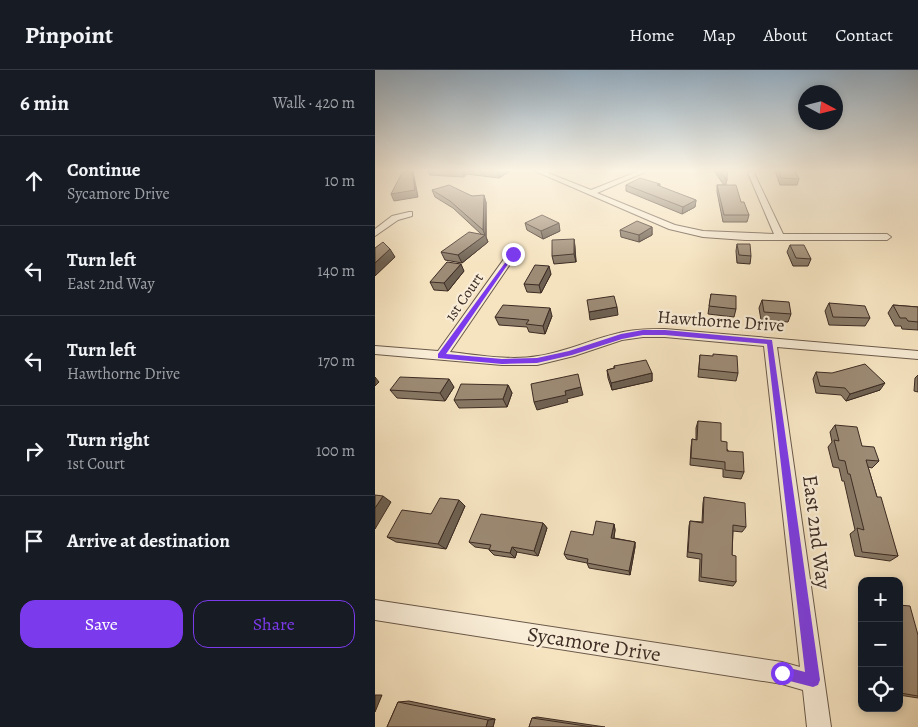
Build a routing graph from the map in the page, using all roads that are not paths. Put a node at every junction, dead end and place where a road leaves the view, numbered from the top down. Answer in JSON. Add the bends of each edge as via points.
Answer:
{"nodes":[{"id":1,"x":612,"y":202,"type":"edge"},
{"id":2,"x":764,"y":202,"type":"edge"},
{"id":3,"x":409,"y":214,"type":"dead end"},
{"id":4,"x":375,"y":233,"type":"edge"},
{"id":5,"x":780,"y":237,"type":"junction"},
{"id":6,"x":887,"y":237,"type":"dead end"},
{"id":7,"x":513,"y":254,"type":"dead end"},
{"id":8,"x":770,"y":342,"type":"junction"},
{"id":9,"x":375,"y":350,"type":"edge"},
{"id":10,"x":918,"y":354,"type":"edge"},
{"id":11,"x":441,"y":356,"type":"junction"},
{"id":12,"x":375,"y":610,"type":"edge"},
{"id":13,"x":813,"y":680,"type":"junction"},
{"id":14,"x":819,"y":727,"type":"edge"}],
"edges":[{"from":1,"to":5,"type":"street","via":[[685,231],[723,236]]},
{"from":2,"to":5,"type":"street"},
{"from":3,"to":4,"type":"street","via":[[395,218]]},
{"from":5,"to":6,"type":"street"},
{"from":7,"to":11,"type":"street","name":"1st Court"},
{"from":8,"to":10,"type":"street","name":"Hawthorne Drive"},
{"from":8,"to":11,"type":"street","name":"Hawthorne Drive","via":[[643,333],[621,336],[537,360]]},
{"from":8,"to":13,"type":"street","name":"East 2nd Way"},
{"from":9,"to":11,"type":"street","name":"Hawthorne Drive"},
{"from":12,"to":13,"type":"street","name":"Sycamore Drive"},
{"from":13,"to":14,"type":"street","name":"East 2nd Way"}]}
